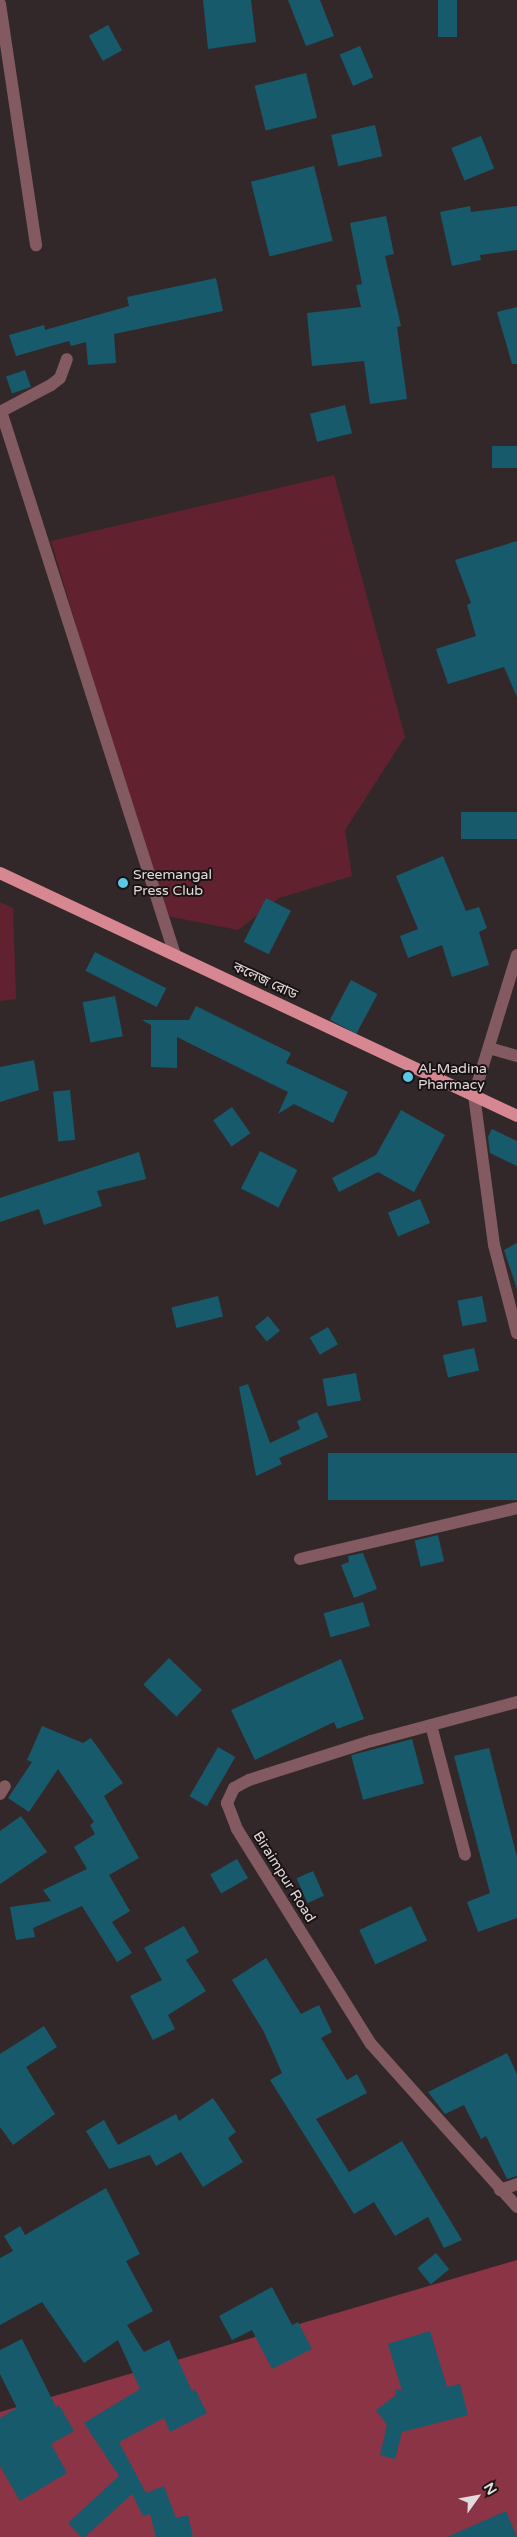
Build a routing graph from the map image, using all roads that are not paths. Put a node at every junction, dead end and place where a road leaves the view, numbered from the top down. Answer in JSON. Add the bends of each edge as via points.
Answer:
{"nodes":[{"id":1,"x":0,"y":4,"type":"edge"},
{"id":2,"x":4,"y":72,"type":"edge"},
{"id":3,"x":36,"y":245,"type":"dead end"},
{"id":4,"x":67,"y":359,"type":"dead end"},
{"id":5,"x":0,"y":411,"type":"edge"},
{"id":6,"x":0,"y":873,"type":"edge"},
{"id":7,"x":175,"y":955,"type":"junction"},
{"id":8,"x":517,"y":955,"type":"edge"},
{"id":9,"x":489,"y":1048,"type":"junction"},
{"id":10,"x":517,"y":1056,"type":"edge"},
{"id":11,"x":474,"y":1095,"type":"junction"},
{"id":12,"x":517,"y":1116,"type":"edge"},
{"id":13,"x":517,"y":1333,"type":"edge"},
{"id":14,"x":517,"y":1508,"type":"edge"},
{"id":15,"x":300,"y":1559,"type":"dead end"},
{"id":16,"x":517,"y":1702,"type":"edge"},
{"id":17,"x":431,"y":1725,"type":"junction"},
{"id":18,"x":464,"y":1855,"type":"dead end"},
{"id":19,"x":517,"y":2184,"type":"edge"},
{"id":20,"x":500,"y":2190,"type":"junction"},
{"id":21,"x":517,"y":2206,"type":"edge"}],
"edges":[{"from":1,"to":2,"type":"street"},
{"from":2,"to":3,"type":"street"},
{"from":4,"to":5,"type":"street","via":[[60,378],[52,385]]},
{"from":5,"to":7,"type":"street"},
{"from":6,"to":7,"type":"main road","name":"কলেজ রোড"},
{"from":7,"to":11,"type":"main road","name":"কলেজ রোড"},
{"from":8,"to":9,"type":"street"},
{"from":9,"to":10,"type":"street"},
{"from":9,"to":11,"type":"street"},
{"from":11,"to":12,"type":"main road","name":"কলেজ রোড"},
{"from":11,"to":13,"type":"street","via":[[494,1245]]},
{"from":14,"to":15,"type":"street"},
{"from":16,"to":17,"type":"street","name":"Biraimpur Road"},
{"from":17,"to":18,"type":"street"},
{"from":17,"to":20,"type":"street","name":"Biraimpur Road","via":[[249,1780],[234,1788],[227,1802],[237,1830],[371,2044]]},
{"from":19,"to":20,"type":"street"},
{"from":20,"to":21,"type":"street","name":"Biraimpur Road"}]}
